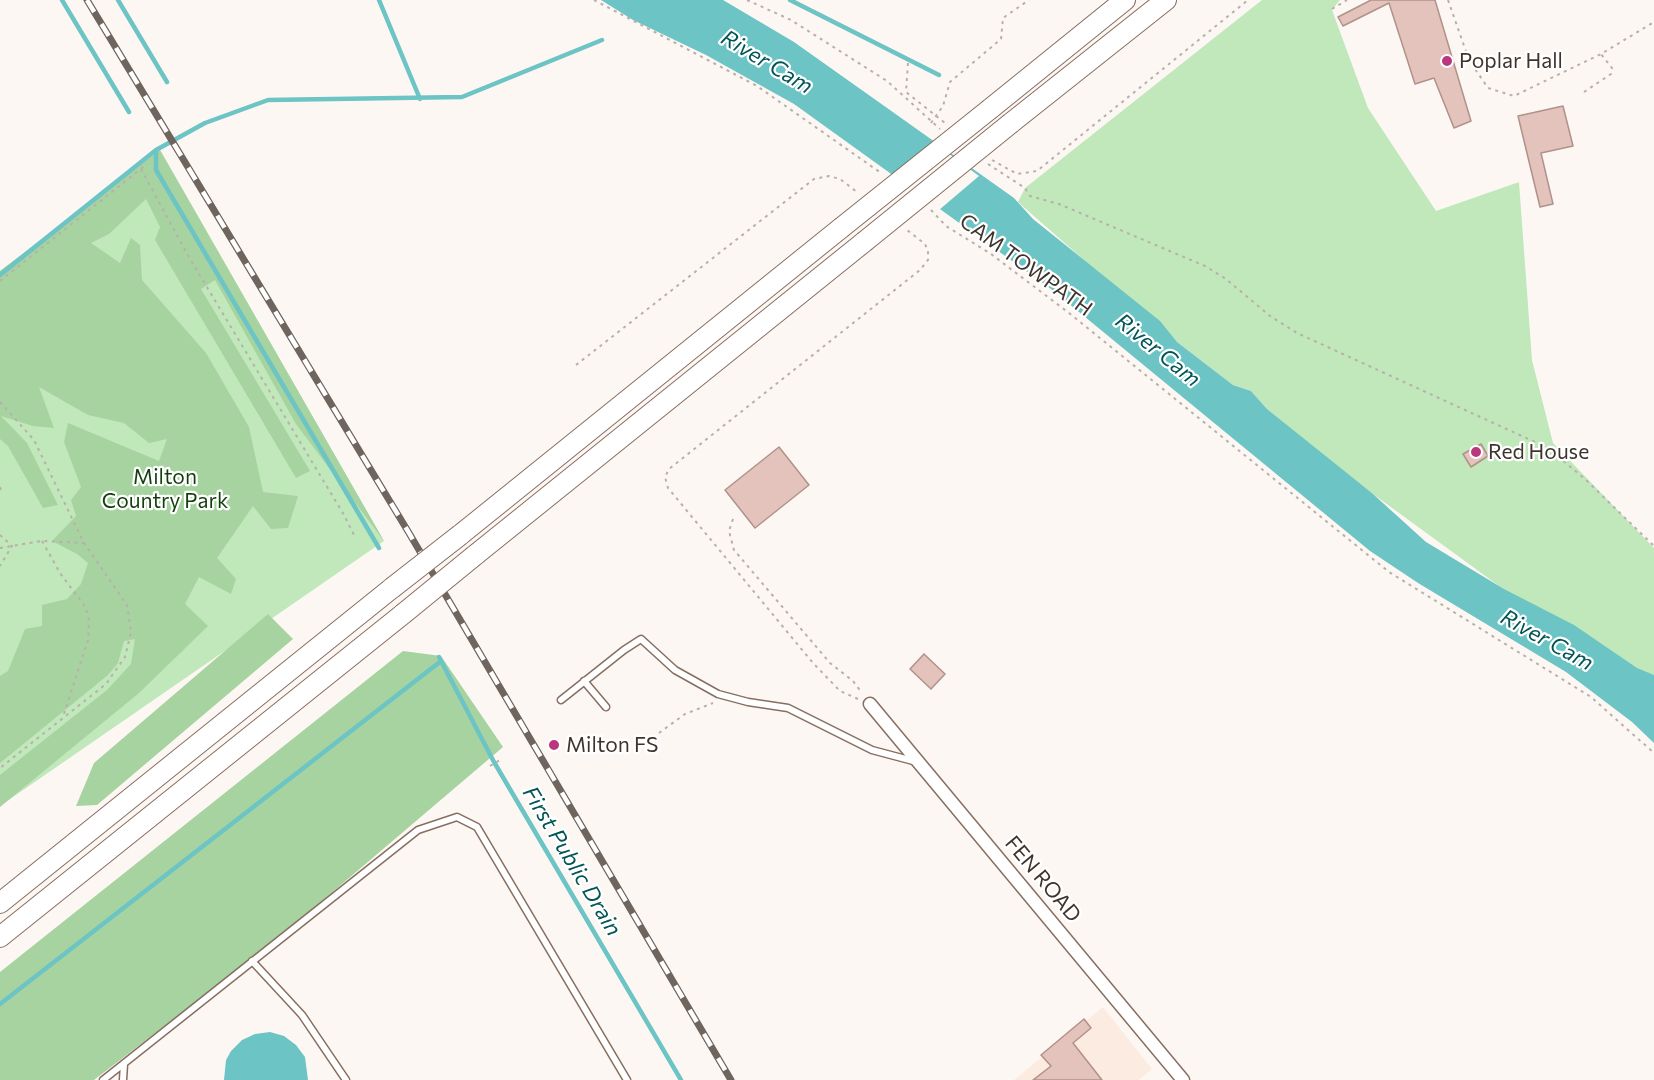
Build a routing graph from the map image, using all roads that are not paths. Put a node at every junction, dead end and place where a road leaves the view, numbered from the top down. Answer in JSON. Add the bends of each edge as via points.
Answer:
{"nodes":[{"id":1,"x":1125,"y":0,"type":"edge"},
{"id":2,"x":1166,"y":0,"type":"edge"},
{"id":3,"x":584,"y":681,"type":"junction"},
{"id":4,"x":561,"y":700,"type":"dead end"},
{"id":5,"x":870,"y":704,"type":"road end"},
{"id":6,"x":606,"y":707,"type":"dead end"},
{"id":7,"x":920,"y":762,"type":"junction"},
{"id":8,"x":0,"y":903,"type":"edge"},
{"id":9,"x":0,"y":937,"type":"edge"},
{"id":10,"x":252,"y":961,"type":"junction"},
{"id":11,"x":124,"y":1064,"type":"junction"},
{"id":12,"x":103,"y":1080,"type":"edge"},
{"id":13,"x":123,"y":1080,"type":"edge"},
{"id":14,"x":346,"y":1080,"type":"edge"},
{"id":15,"x":627,"y":1080,"type":"edge"},
{"id":16,"x":1183,"y":1080,"type":"edge"}],
"edges":[{"from":1,"to":8,"type":"highway","bridge":true},
{"from":2,"to":9,"type":"highway","bridge":true},
{"from":3,"to":4,"type":"lane"},
{"from":3,"to":6,"type":"lane"},
{"from":3,"to":7,"type":"lane","via":[[641,639],[675,669],[718,694],[788,708],[872,750]]},
{"from":5,"to":7,"type":"street","name":"FEN ROAD"},
{"from":7,"to":16,"type":"street","name":"FEN ROAD"},
{"from":10,"to":11,"type":"lane"},
{"from":10,"to":14,"type":"lane","via":[[302,1015]]},
{"from":10,"to":15,"type":"lane","via":[[418,830],[457,817],[477,827]]},
{"from":11,"to":12,"type":"lane"},
{"from":11,"to":13,"type":"lane"}]}
